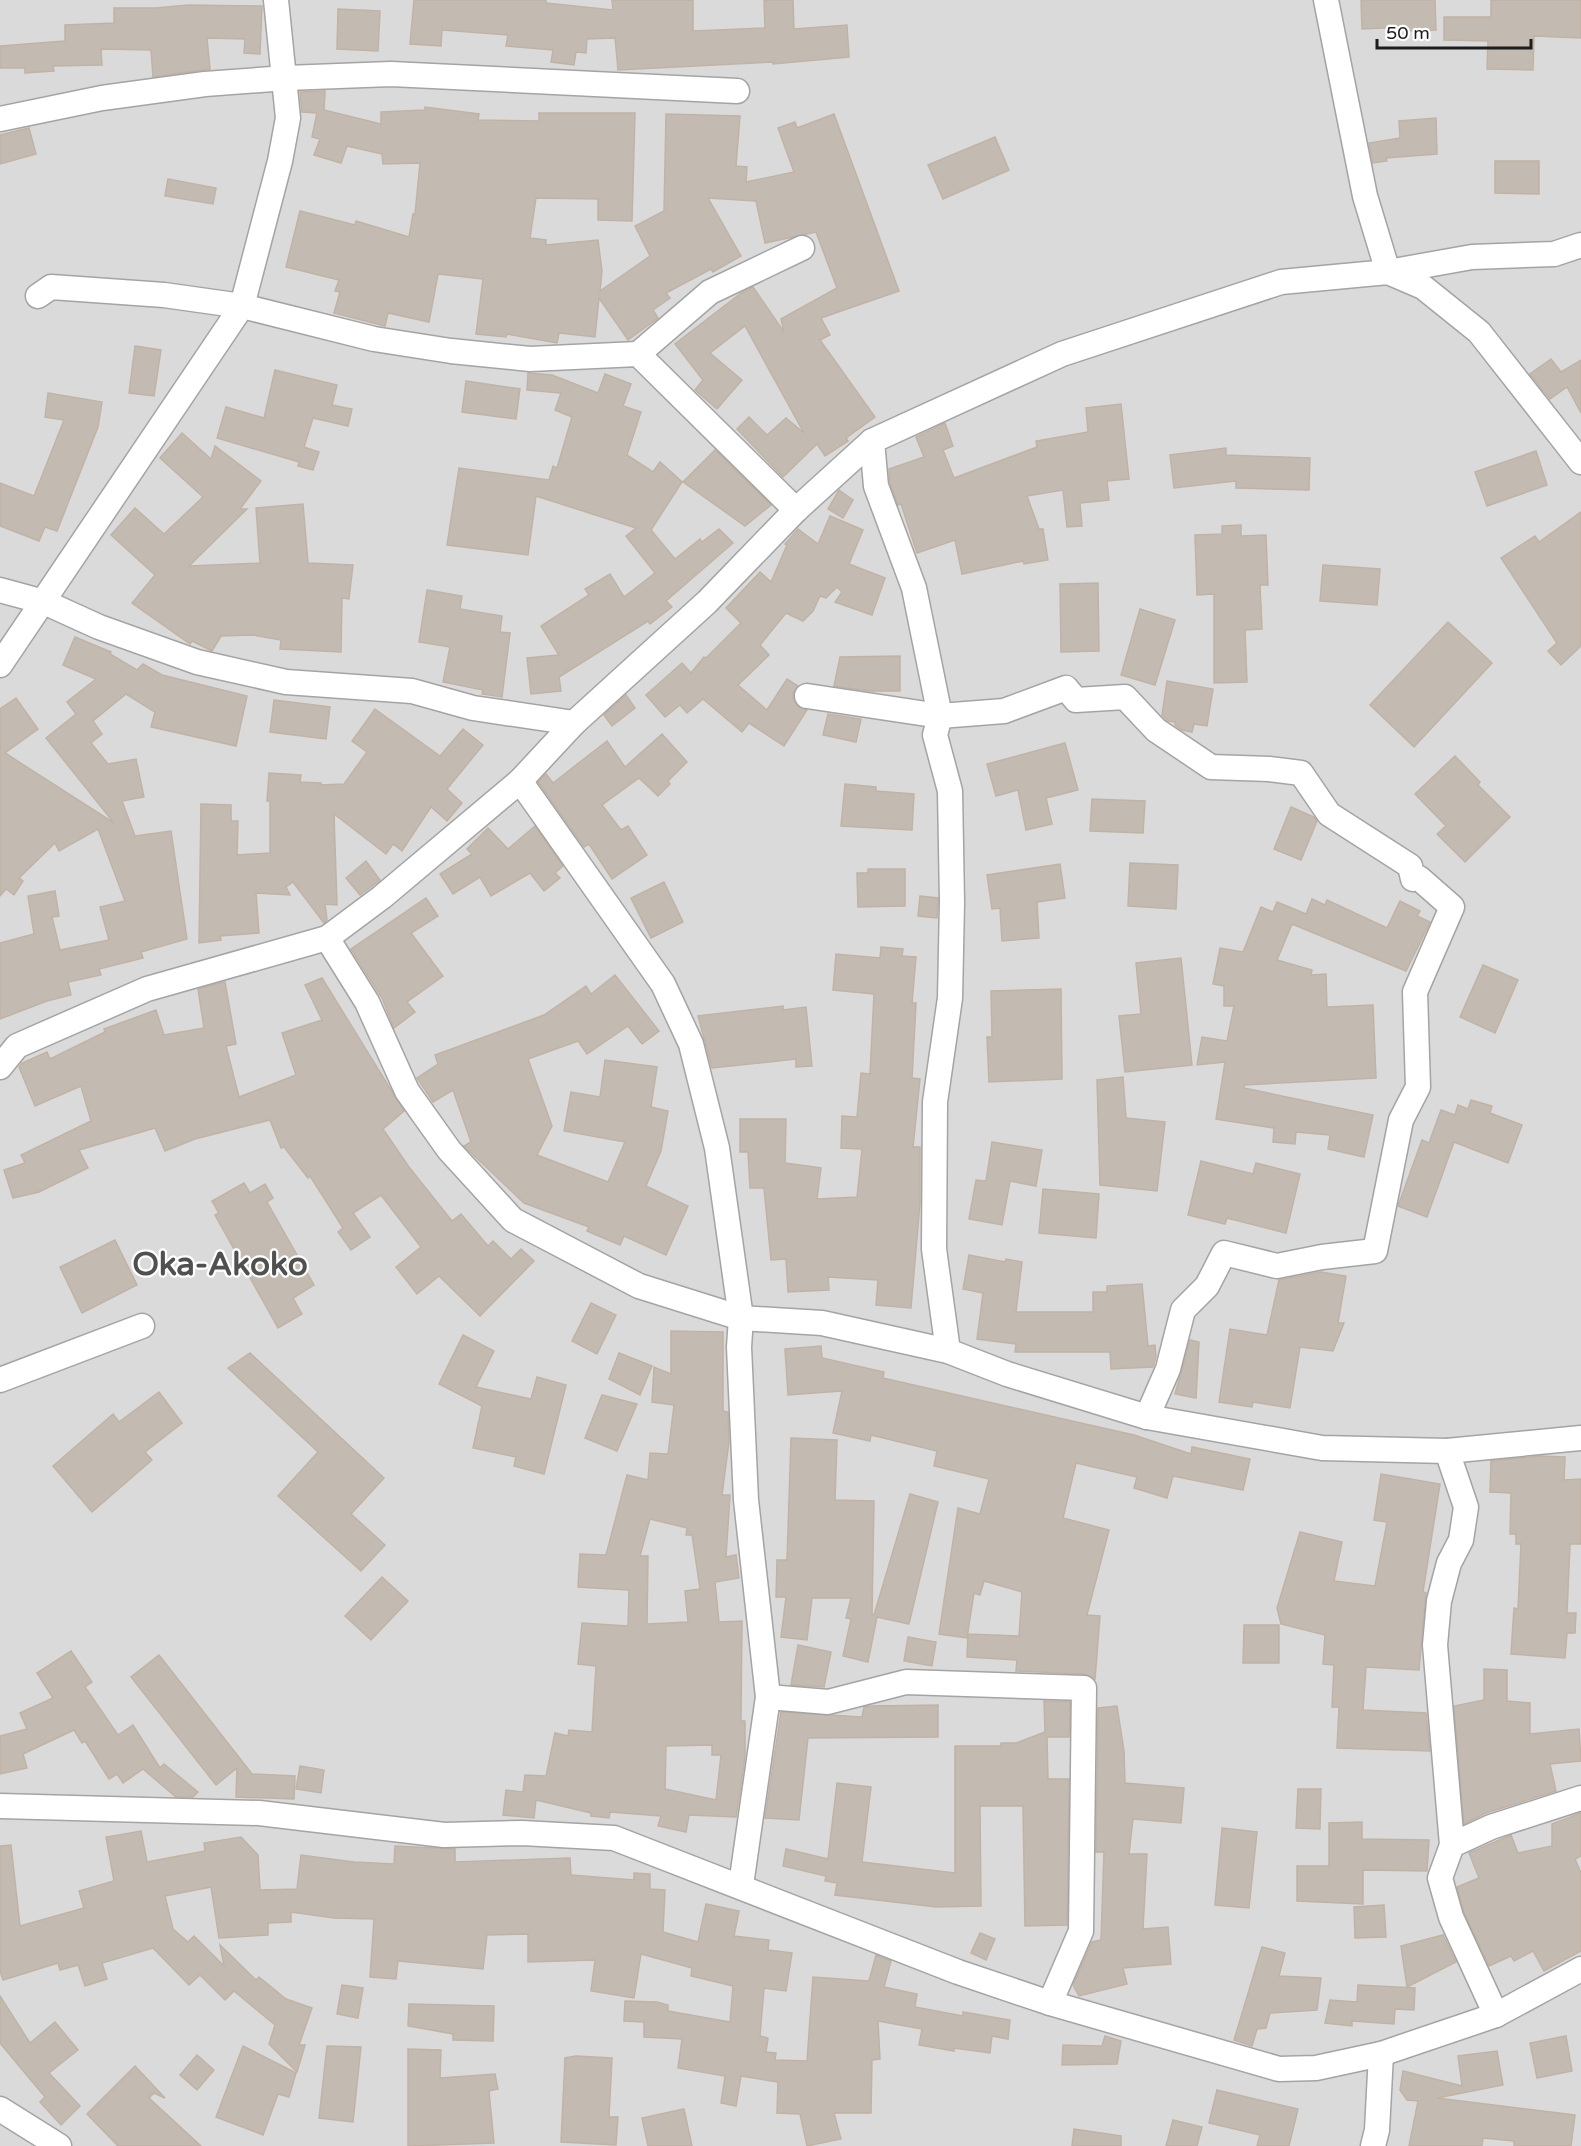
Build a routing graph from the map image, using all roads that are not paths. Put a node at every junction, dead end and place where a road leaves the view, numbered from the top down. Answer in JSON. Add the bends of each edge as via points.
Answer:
{"nodes":[{"id":1,"x":276,"y":0,"type":"edge"},
{"id":2,"x":1326,"y":0,"type":"edge"},
{"id":3,"x":286,"y":78,"type":"junction"},
{"id":4,"x":737,"y":91,"type":"dead end"},
{"id":5,"x":0,"y":119,"type":"edge"},
{"id":6,"x":1581,"y":245,"type":"edge"},
{"id":7,"x":802,"y":248,"type":"dead end"},
{"id":8,"x":1388,"y":272,"type":"junction"},
{"id":9,"x":38,"y":296,"type":"dead end"},
{"id":10,"x":242,"y":306,"type":"junction"},
{"id":11,"x":638,"y":354,"type":"junction"},
{"id":12,"x":872,"y":441,"type":"junction"},
{"id":13,"x":1581,"y":462,"type":"edge"},
{"id":14,"x":796,"y":510,"type":"junction"},
{"id":15,"x":0,"y":590,"type":"edge"},
{"id":16,"x":44,"y":602,"type":"junction"},
{"id":17,"x":0,"y":665,"type":"edge"},
{"id":18,"x":807,"y":696,"type":"dead end"},
{"id":19,"x":940,"y":716,"type":"junction"},
{"id":20,"x":574,"y":723,"type":"junction"},
{"id":21,"x":520,"y":781,"type":"junction"},
{"id":22,"x":327,"y":938,"type":"junction"},
{"id":23,"x":0,"y":1067,"type":"edge"},
{"id":24,"x":741,"y":1318,"type":"junction"},
{"id":25,"x":142,"y":1326,"type":"dead end"},
{"id":26,"x":948,"y":1350,"type":"junction"},
{"id":27,"x":0,"y":1380,"type":"edge"},
{"id":28,"x":1147,"y":1418,"type":"junction"},
{"id":29,"x":1581,"y":1438,"type":"edge"},
{"id":30,"x":1447,"y":1451,"type":"junction"},
{"id":31,"x":768,"y":1697,"type":"junction"},
{"id":32,"x":1581,"y":1798,"type":"edge"},
{"id":33,"x":0,"y":1806,"type":"edge"},
{"id":34,"x":1452,"y":1845,"type":"junction"},
{"id":35,"x":741,"y":1885,"type":"junction"},
{"id":36,"x":1581,"y":1969,"type":"edge"},
{"id":37,"x":1050,"y":2003,"type":"junction"},
{"id":38,"x":1496,"y":2015,"type":"junction"},
{"id":39,"x":1381,"y":2054,"type":"junction"},
{"id":40,"x":0,"y":2109,"type":"edge"},
{"id":41,"x":59,"y":2146,"type":"edge"},
{"id":42,"x":1373,"y":2146,"type":"edge"}],
"edges":[{"from":1,"to":3,"type":"street"},
{"from":2,"to":8,"type":"street","via":[[1365,196]]},
{"from":3,"to":4,"type":"street","via":[[391,74]]},
{"from":3,"to":5,"type":"street","via":[[102,98]]},
{"from":3,"to":10,"type":"street","via":[[288,118],[280,161]]},
{"from":6,"to":8,"type":"street","via":[[1554,254],[1472,257]]},
{"from":7,"to":11,"type":"street","via":[[710,292]]},
{"from":8,"to":12,"type":"street","via":[[1281,282],[1062,354]]},
{"from":8,"to":13,"type":"street","via":[[1423,287],[1479,332]]},
{"from":9,"to":10,"type":"street","via":[[51,287],[164,295]]},
{"from":10,"to":11,"type":"street","via":[[374,339],[451,351],[530,359]]},
{"from":10,"to":16,"type":"street"},
{"from":11,"to":14,"type":"street"},
{"from":12,"to":14,"type":"street"},
{"from":12,"to":19,"type":"street","via":[[876,486],[914,588]]},
{"from":14,"to":20,"type":"street","via":[[707,602]]},
{"from":15,"to":16,"type":"street"},
{"from":16,"to":17,"type":"street"},
{"from":16,"to":20,"type":"street","via":[[99,627],[208,665],[286,682],[412,691],[473,708]]},
{"from":18,"to":19,"type":"street"},
{"from":19,"to":26,"type":"street","via":[[935,735],[950,791],[952,902],[950,998],[935,1102],[934,1249]]},
{"from":19,"to":28,"type":"street","via":[[1004,711],[1066,688],[1076,700],[1125,697],[1156,730],[1211,767],[1301,773],[1329,814],[1410,866],[1413,879],[1419,878],[1452,907],[1415,992],[1418,1087],[1401,1120],[1375,1251],[1277,1266],[1224,1253],[1207,1286],[1183,1310],[1168,1369]]},
{"from":20,"to":21,"type":"street"},
{"from":21,"to":22,"type":"street"},
{"from":21,"to":24,"type":"street","via":[[663,984],[691,1044],[717,1148]]},
{"from":22,"to":23,"type":"street","via":[[147,989],[17,1046]]},
{"from":22,"to":24,"type":"street","via":[[367,1002],[407,1091],[449,1150],[513,1220],[639,1286]]},
{"from":24,"to":26,"type":"street","via":[[822,1323]]},
{"from":24,"to":31,"type":"street","via":[[746,1500]]},
{"from":25,"to":27,"type":"street"},
{"from":26,"to":28,"type":"street","via":[[1007,1374]]},
{"from":28,"to":30,"type":"street","via":[[1322,1448]]},
{"from":29,"to":30,"type":"street"},
{"from":30,"to":34,"type":"street","via":[[1466,1507],[1461,1540],[1449,1563],[1439,1601],[1435,1645]]},
{"from":31,"to":35,"type":"street"},
{"from":31,"to":37,"type":"street","via":[[828,1702],[906,1682],[1084,1688],[1082,1931]]},
{"from":32,"to":34,"type":"street","via":[[1491,1827]]},
{"from":33,"to":35,"type":"street","via":[[259,1813],[444,1835],[522,1833],[614,1838]]},
{"from":34,"to":38,"type":"street","via":[[1440,1878],[1451,1917]]},
{"from":35,"to":37,"type":"street","via":[[958,1972]]},
{"from":36,"to":38,"type":"street"},
{"from":37,"to":39,"type":"street","via":[[1279,2068],[1316,2068]]},
{"from":38,"to":39,"type":"street"},
{"from":39,"to":42,"type":"street"},
{"from":40,"to":41,"type":"street"}]}
